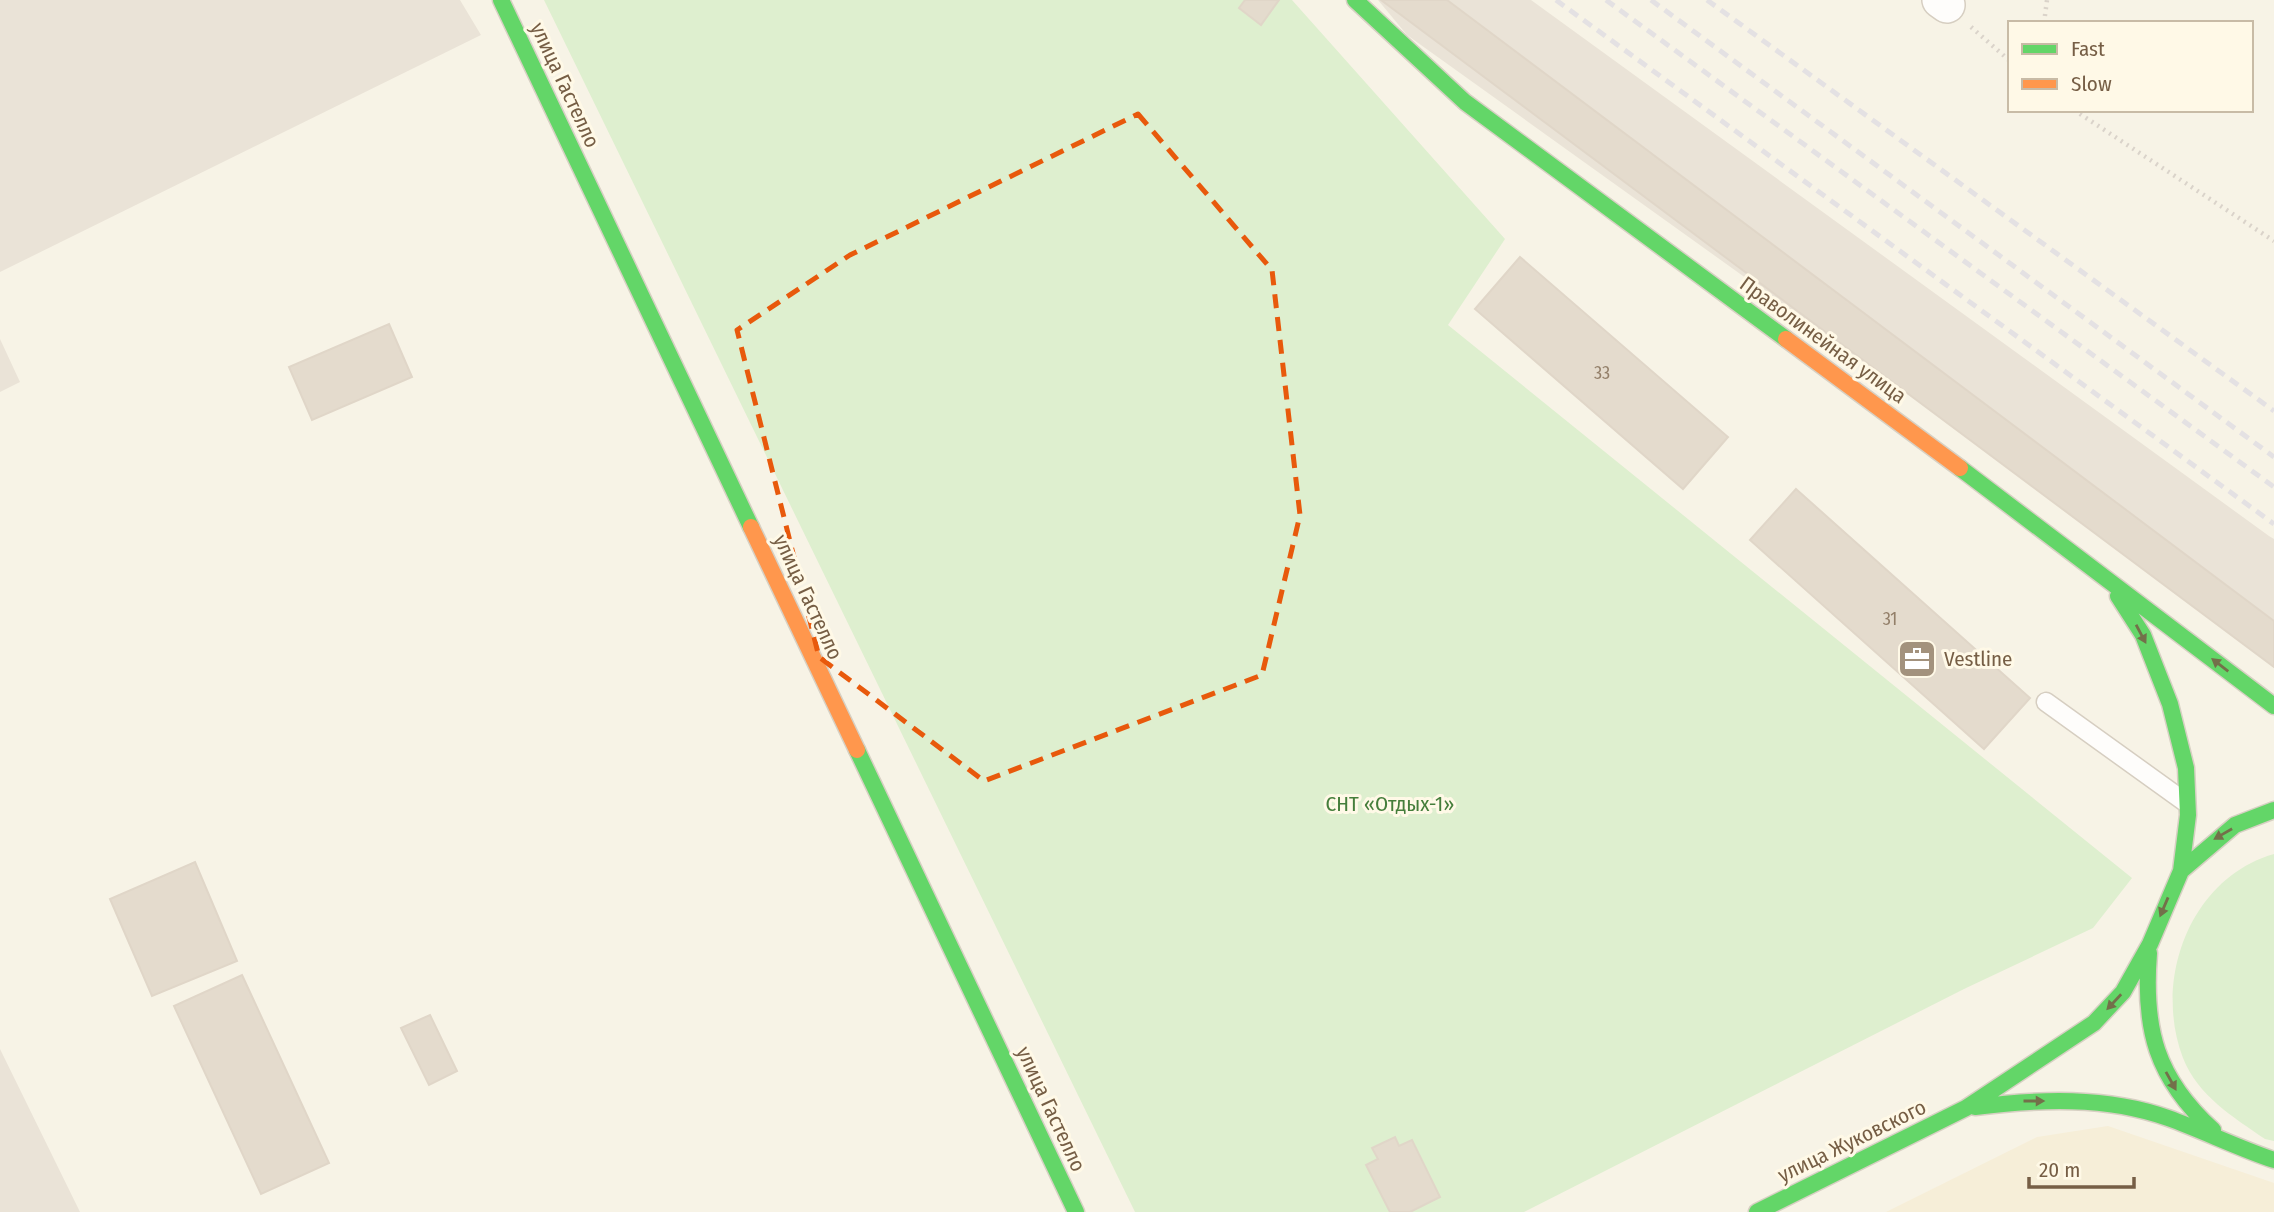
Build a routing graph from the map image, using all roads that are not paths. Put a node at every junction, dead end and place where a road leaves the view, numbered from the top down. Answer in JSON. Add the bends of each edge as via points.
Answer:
{"nodes":[{"id":1,"x":501,"y":0,"type":"edge"},
{"id":2,"x":1355,"y":0,"type":"edge"},
{"id":3,"x":2106,"y":576,"type":"junction"},
{"id":4,"x":2046,"y":702,"type":"dead end"},
{"id":5,"x":2274,"y":706,"type":"edge"},
{"id":6,"x":2188,"y":804,"type":"junction"},
{"id":7,"x":2274,"y":810,"type":"edge"},
{"id":8,"x":2181,"y":871,"type":"junction"},
{"id":9,"x":2150,"y":944,"type":"junction"},
{"id":10,"x":1966,"y":1108,"type":"junction"},
{"id":11,"x":2236,"y":1149,"type":"junction"},
{"id":12,"x":2274,"y":1160,"type":"edge"},
{"id":13,"x":1076,"y":1212,"type":"edge"},
{"id":14,"x":1757,"y":1212,"type":"edge"}],
"edges":[{"from":1,"to":13,"type":"street","name":"улица Гастелло"},
{"from":2,"to":3,"type":"street","name":"Праволинейная улица","via":[[1465,102]]},
{"from":5,"to":3,"type":"street","name":"Праволинейная улица","one_way":true},
{"from":3,"to":6,"type":"street","one_way":true,"via":[[2143,635],[2170,704],[2186,768]]},
{"from":4,"to":6,"type":"lane"},
{"from":6,"to":8,"type":"street"},
{"from":7,"to":8,"type":"street","one_way":true,"via":[[2262,811],[2209,842]]},
{"from":8,"to":9,"type":"street","one_way":true},
{"from":9,"to":10,"type":"street","one_way":true,"via":[[2123,992],[2094,1023]]},
{"from":9,"to":11,"type":"street","one_way":true,"via":[[2145,990],[2152,1046],[2188,1110]]},
{"from":10,"to":11,"type":"street","one_way":true,"via":[[2025,1100],[2125,1107],[2168,1118]]},
{"from":10,"to":14,"type":"street","name":"улица Жуковского"},
{"from":11,"to":12,"type":"street"}]}
